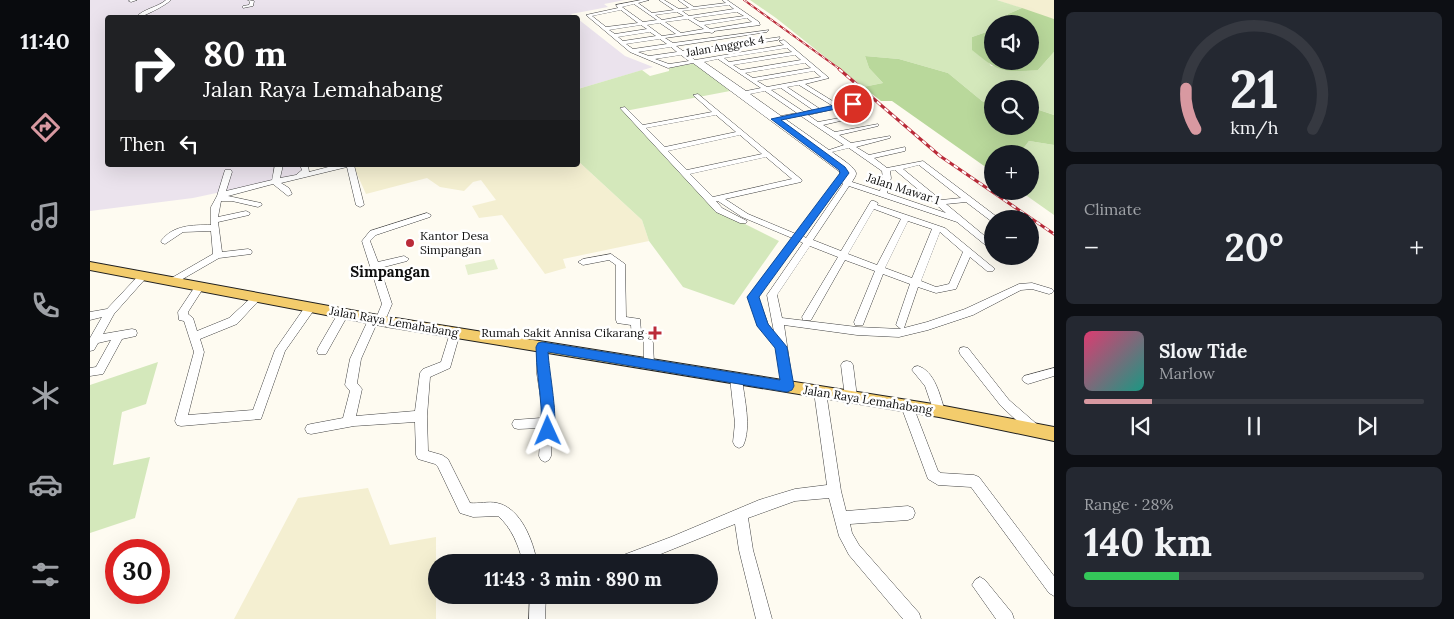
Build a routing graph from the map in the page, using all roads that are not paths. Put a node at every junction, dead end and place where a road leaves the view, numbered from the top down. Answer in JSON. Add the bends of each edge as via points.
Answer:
{"nodes":[{"id":1,"x":169,"y":0,"type":"edge"},
{"id":2,"x":250,"y":0,"type":"edge"},
{"id":3,"x":647,"y":0,"type":"edge"},
{"id":4,"x":680,"y":0,"type":"edge"},
{"id":5,"x":724,"y":0,"type":"edge"},
{"id":6,"x":703,"y":1,"type":"edge"},
{"id":7,"x":635,"y":3,"type":"junction"},
{"id":8,"x":661,"y":3,"type":"edge"},
{"id":9,"x":730,"y":4,"type":"junction"},
{"id":10,"x":710,"y":6,"type":"junction"},
{"id":11,"x":245,"y":7,"type":"dead end"},
{"id":12,"x":652,"y":7,"type":"dead end"},
{"id":13,"x":643,"y":8,"type":"junction"},
{"id":14,"x":622,"y":9,"type":"junction"},
{"id":15,"x":694,"y":9,"type":"junction"},
{"id":16,"x":739,"y":10,"type":"junction"},
{"id":17,"x":679,"y":11,"type":"junction"},
{"id":18,"x":605,"y":12,"type":"junction"},
{"id":19,"x":652,"y":14,"type":"junction"},
{"id":20,"x":140,"y":15,"type":"edge"},
{"id":21,"x":611,"y":16,"type":"dead end"},
{"id":22,"x":688,"y":17,"type":"junction"},
{"id":23,"x":747,"y":17,"type":"junction"},
{"id":24,"x":618,"y":21,"type":"dead end"},
{"id":25,"x":661,"y":21,"type":"junction"},
{"id":26,"x":643,"y":23,"type":"junction"},
{"id":27,"x":757,"y":23,"type":"junction"},
{"id":28,"x":699,"y":24,"type":"junction"},
{"id":29,"x":624,"y":26,"type":"junction"},
{"id":30,"x":605,"y":29,"type":"junction"},
{"id":31,"x":652,"y":30,"type":"junction"},
{"id":32,"x":709,"y":30,"type":"junction"},
{"id":33,"x":767,"y":30,"type":"junction"},
{"id":34,"x":682,"y":35,"type":"junction"},
{"id":35,"x":613,"y":36,"type":"junction"},
{"id":36,"x":662,"y":38,"type":"junction"},
{"id":37,"x":720,"y":38,"type":"junction"},
{"id":38,"x":778,"y":38,"type":"junction"},
{"id":39,"x":622,"y":43,"type":"junction"},
{"id":40,"x":672,"y":45,"type":"junction"},
{"id":41,"x":732,"y":45,"type":"junction"},
{"id":42,"x":787,"y":46,"type":"junction"},
{"id":43,"x":632,"y":51,"type":"junction"},
{"id":44,"x":683,"y":53,"type":"junction"},
{"id":45,"x":745,"y":53,"type":"junction"},
{"id":46,"x":796,"y":53,"type":"junction"},
{"id":47,"x":718,"y":57,"type":"junction"},
{"id":48,"x":648,"y":58,"type":"junction"},
{"id":49,"x":696,"y":61,"type":"junction"},
{"id":50,"x":806,"y":61,"type":"junction"},
{"id":51,"x":728,"y":64,"type":"junction"},
{"id":52,"x":816,"y":69,"type":"junction"},
{"id":53,"x":740,"y":72,"type":"junction"},
{"id":54,"x":752,"y":80,"type":"junction"},
{"id":55,"x":800,"y":83,"type":"junction"},
{"id":56,"x":781,"y":86,"type":"junction"},
{"id":57,"x":765,"y":89,"type":"junction"},
{"id":58,"x":742,"y":93,"type":"junction"},
{"id":59,"x":696,"y":95,"type":"dead end"},
{"id":60,"x":853,"y":104,"type":"dead end"},
{"id":61,"x":837,"y":106,"type":"junction"},
{"id":62,"x":623,"y":108,"type":"dead end"},
{"id":63,"x":818,"y":110,"type":"junction"},
{"id":64,"x":717,"y":113,"type":"junction"},
{"id":65,"x":801,"y":114,"type":"junction"},
{"id":66,"x":864,"y":114,"type":"dead end"},
{"id":67,"x":777,"y":119,"type":"junction"},
{"id":68,"x":816,"y":124,"type":"junction"},
{"id":69,"x":876,"y":125,"type":"dead end"},
{"id":70,"x":642,"y":127,"type":"junction"},
{"id":71,"x":741,"y":133,"type":"junction"},
{"id":72,"x":832,"y":134,"type":"junction"},
{"id":73,"x":888,"y":137,"type":"dead end"},
{"id":74,"x":849,"y":146,"type":"junction"},
{"id":75,"x":902,"y":149,"type":"dead end"},
{"id":76,"x":663,"y":150,"type":"junction"},
{"id":77,"x":832,"y":150,"type":"dead end"},
{"id":78,"x":767,"y":155,"type":"junction"},
{"id":79,"x":867,"y":158,"type":"junction"},
{"id":80,"x":279,"y":167,"type":"edge"},
{"id":81,"x":305,"y":167,"type":"edge"},
{"id":82,"x":337,"y":167,"type":"edge"},
{"id":83,"x":352,"y":167,"type":"edge"},
{"id":84,"x":897,"y":168,"type":"junction"},
{"id":85,"x":886,"y":170,"type":"junction"},
{"id":86,"x":228,"y":172,"type":"dead end"},
{"id":87,"x":685,"y":173,"type":"junction"},
{"id":88,"x":298,"y":177,"type":"junction"},
{"id":89,"x":275,"y":182,"type":"junction"},
{"id":90,"x":844,"y":182,"type":"junction"},
{"id":91,"x":288,"y":194,"type":"dead end"},
{"id":92,"x":883,"y":195,"type":"junction"},
{"id":93,"x":219,"y":198,"type":"junction"},
{"id":94,"x":715,"y":199,"type":"junction"},
{"id":95,"x":967,"y":199,"type":"junction"},
{"id":96,"x":939,"y":203,"type":"junction"},
{"id":97,"x":258,"y":205,"type":"dead end"},
{"id":98,"x":360,"y":205,"type":"dead end"},
{"id":99,"x":984,"y":212,"type":"edge"},
{"id":100,"x":246,"y":213,"type":"dead end"},
{"id":101,"x":427,"y":215,"type":"dead end"},
{"id":102,"x":905,"y":218,"type":"junction"},
{"id":103,"x":960,"y":220,"type":"junction"},
{"id":104,"x":214,"y":224,"type":"junction"},
{"id":105,"x":937,"y":228,"type":"junction"},
{"id":106,"x":796,"y":239,"type":"junction"},
{"id":107,"x":984,"y":240,"type":"edge"},
{"id":108,"x":165,"y":241,"type":"dead end"},
{"id":109,"x":806,"y":243,"type":"junction"},
{"id":110,"x":968,"y":251,"type":"junction"},
{"id":111,"x":248,"y":252,"type":"dead end"},
{"id":112,"x":216,"y":255,"type":"junction"},
{"id":113,"x":843,"y":255,"type":"junction"},
{"id":114,"x":404,"y":259,"type":"dead end"},
{"id":115,"x":583,"y":262,"type":"dead end"},
{"id":116,"x":90,"y":266,"type":"edge"},
{"id":117,"x":376,"y":266,"type":"junction"},
{"id":118,"x":880,"y":269,"type":"junction"},
{"id":119,"x":990,"y":269,"type":"dead end"},
{"id":120,"x":143,"y":276,"type":"junction"},
{"id":121,"x":171,"y":282,"type":"junction"},
{"id":122,"x":915,"y":283,"type":"junction"},
{"id":123,"x":199,"y":287,"type":"junction"},
{"id":124,"x":1049,"y":291,"type":"dead end"},
{"id":125,"x":257,"y":297,"type":"junction"},
{"id":126,"x":310,"y":307,"type":"junction"},
{"id":127,"x":110,"y":312,"type":"junction"},
{"id":128,"x":344,"y":314,"type":"junction"},
{"id":129,"x":90,"y":316,"type":"edge"},
{"id":130,"x":807,"y":317,"type":"dead end"},
{"id":131,"x":377,"y":320,"type":"junction"},
{"id":132,"x":778,"y":321,"type":"junction"},
{"id":133,"x":859,"y":322,"type":"dead end"},
{"id":134,"x":901,"y":326,"type":"dead end"},
{"id":135,"x":132,"y":333,"type":"dead end"},
{"id":136,"x":455,"y":333,"type":"junction"},
{"id":137,"x":119,"y":335,"type":"junction"},
{"id":138,"x":194,"y":337,"type":"junction"},
{"id":139,"x":92,"y":343,"type":"edge"},
{"id":140,"x":542,"y":347,"type":"junction"},
{"id":141,"x":781,"y":347,"type":"junction"},
{"id":142,"x":322,"y":351,"type":"dead end"},
{"id":143,"x":964,"y":351,"type":"dead end"},
{"id":144,"x":649,"y":364,"type":"junction"},
{"id":145,"x":847,"y":365,"type":"dead end"},
{"id":146,"x":918,"y":370,"type":"dead end"},
{"id":147,"x":90,"y":372,"type":"edge"},
{"id":148,"x":1054,"y":372,"type":"edge"},
{"id":149,"x":736,"y":378,"type":"junction"},
{"id":150,"x":1028,"y":379,"type":"dead end"},
{"id":151,"x":787,"y":386,"type":"junction"},
{"id":152,"x":820,"y":392,"type":"junction"},
{"id":153,"x":851,"y":397,"type":"junction"},
{"id":154,"x":907,"y":406,"type":"junction"},
{"id":155,"x":939,"y":411,"type":"junction"},
{"id":156,"x":421,"y":416,"type":"junction"},
{"id":157,"x":348,"y":422,"type":"junction"},
{"id":158,"x":548,"y":423,"type":"junction"},
{"id":159,"x":518,"y":424,"type":"dead end"},
{"id":160,"x":311,"y":429,"type":"dead end"},
{"id":161,"x":1035,"y":430,"type":"junction"},
{"id":162,"x":1054,"y":434,"type":"edge"},
{"id":163,"x":739,"y":442,"type":"dead end"},
{"id":164,"x":545,"y":456,"type":"dead end"},
{"id":165,"x":834,"y":491,"type":"junction"},
{"id":166,"x":908,"y":513,"type":"dead end"},
{"id":167,"x":741,"y":515,"type":"junction"},
{"id":168,"x":840,"y":518,"type":"junction"},
{"id":169,"x":528,"y":554,"type":"edge"},
{"id":170,"x":643,"y":554,"type":"edge"},
{"id":171,"x":980,"y":585,"type":"dead end"},
{"id":172,"x":1054,"y":588,"type":"edge"},
{"id":173,"x":538,"y":604,"type":"edge"},
{"id":174,"x":537,"y":619,"type":"edge"},
{"id":175,"x":764,"y":619,"type":"edge"},
{"id":176,"x":913,"y":619,"type":"edge"},
{"id":177,"x":1006,"y":619,"type":"edge"}],
"edges":[{"from":1,"to":20,"type":"street"},
{"from":2,"to":11,"type":"street","via":[[251,6]]},
{"from":3,"to":7,"type":"street"},
{"from":4,"to":15,"type":"street"},
{"from":5,"to":9,"type":"street"},
{"from":6,"to":10,"type":"street"},
{"from":7,"to":13,"type":"street"},
{"from":7,"to":14,"type":"street","via":[[618,6]]},
{"from":8,"to":17,"type":"street"},
{"from":9,"to":10,"type":"street"},
{"from":9,"to":16,"type":"street"},
{"from":10,"to":15,"type":"street"},
{"from":12,"to":13,"type":"street"},
{"from":13,"to":19,"type":"street"},
{"from":14,"to":18,"type":"street"},
{"from":14,"to":26,"type":"street"},
{"from":15,"to":17,"type":"street"},
{"from":16,"to":22,"type":"street"},
{"from":16,"to":23,"type":"street"},
{"from":17,"to":19,"type":"street"},
{"from":17,"to":22,"type":"street"},
{"from":18,"to":21,"type":"street"},
{"from":18,"to":30,"type":"street","via":[[588,15]]},
{"from":19,"to":25,"type":"street"},
{"from":22,"to":25,"type":"street"},
{"from":22,"to":28,"type":"street"},
{"from":23,"to":27,"type":"street"},
{"from":23,"to":28,"type":"street"},
{"from":24,"to":29,"type":"street"},
{"from":25,"to":26,"type":"street"},
{"from":25,"to":34,"type":"street"},
{"from":26,"to":29,"type":"street"},
{"from":26,"to":31,"type":"street"},
{"from":27,"to":32,"type":"street"},
{"from":27,"to":33,"type":"street"},
{"from":28,"to":32,"type":"street"},
{"from":29,"to":30,"type":"street"},
{"from":30,"to":35,"type":"street"},
{"from":31,"to":35,"type":"street"},
{"from":31,"to":36,"type":"street"},
{"from":32,"to":34,"type":"street"},
{"from":32,"to":37,"type":"street"},
{"from":33,"to":37,"type":"street"},
{"from":33,"to":38,"type":"street"},
{"from":34,"to":36,"type":"street"},
{"from":35,"to":39,"type":"street"},
{"from":36,"to":39,"type":"street"},
{"from":36,"to":40,"type":"street"},
{"from":37,"to":40,"type":"street"},
{"from":37,"to":41,"type":"street"},
{"from":38,"to":41,"type":"street"},
{"from":38,"to":42,"type":"street"},
{"from":39,"to":43,"type":"street"},
{"from":40,"to":43,"type":"street"},
{"from":40,"to":44,"type":"street"},
{"from":41,"to":44,"type":"street"},
{"from":41,"to":45,"type":"street"},
{"from":42,"to":45,"type":"street","name":"Jalan Anggrek 4"},
{"from":42,"to":46,"type":"street"},
{"from":43,"to":48,"type":"street"},
{"from":44,"to":48,"type":"street"},
{"from":44,"to":49,"type":"street"},
{"from":45,"to":47,"type":"street","name":"Jalan Anggrek 4"},
{"from":46,"to":50,"type":"street"},
{"from":46,"to":51,"type":"street"},
{"from":47,"to":49,"type":"street","name":"Jalan Anggrek 4"},
{"from":47,"to":51,"type":"street"},
{"from":48,"to":49,"type":"street","name":"Jalan Anggrek 4","via":[[666,66]]},
{"from":49,"to":58,"type":"street"},
{"from":50,"to":52,"type":"street"},
{"from":50,"to":53,"type":"street"},
{"from":51,"to":53,"type":"street"},
{"from":52,"to":54,"type":"street"},
{"from":52,"to":55,"type":"street","via":[[826,78]]},
{"from":53,"to":54,"type":"street"},
{"from":54,"to":57,"type":"street"},
{"from":55,"to":56,"type":"street"},
{"from":55,"to":61,"type":"street"},
{"from":56,"to":57,"type":"street"},
{"from":56,"to":63,"type":"street"},
{"from":57,"to":58,"type":"street"},
{"from":57,"to":65,"type":"street"},
{"from":58,"to":67,"type":"street"},
{"from":59,"to":64,"type":"street"},
{"from":60,"to":61,"type":"street"},
{"from":61,"to":63,"type":"street"},
{"from":62,"to":70,"type":"street"},
{"from":63,"to":65,"type":"street"},
{"from":64,"to":70,"type":"street"},
{"from":64,"to":71,"type":"street"},
{"from":65,"to":67,"type":"street"},
{"from":65,"to":68,"type":"street"},
{"from":66,"to":68,"type":"street"},
{"from":67,"to":90,"type":"street","via":[[852,170],[852,176]]},
{"from":68,"to":72,"type":"street"},
{"from":69,"to":72,"type":"street"},
{"from":70,"to":76,"type":"street"},
{"from":71,"to":76,"type":"street"},
{"from":71,"to":78,"type":"street"},
{"from":72,"to":74,"type":"street"},
{"from":73,"to":74,"type":"street"},
{"from":74,"to":77,"type":"street"},
{"from":74,"to":79,"type":"street"},
{"from":75,"to":79,"type":"street"},
{"from":76,"to":87,"type":"street"},
{"from":78,"to":87,"type":"street"},
{"from":78,"to":94,"type":"street","via":[[798,180]]},
{"from":79,"to":85,"type":"street"},
{"from":80,"to":89,"type":"street"},
{"from":81,"to":88,"type":"street","via":[[306,170]]},
{"from":82,"to":88,"type":"street"},
{"from":83,"to":98,"type":"street"},
{"from":84,"to":85,"type":"street"},
{"from":84,"to":95,"type":"street","via":[[920,163]]},
{"from":84,"to":96,"type":"street"},
{"from":85,"to":92,"type":"street"},
{"from":86,"to":93,"type":"street"},
{"from":87,"to":94,"type":"street"},
{"from":88,"to":89,"type":"street"},
{"from":89,"to":91,"type":"street"},
{"from":89,"to":93,"type":"street"},
{"from":90,"to":92,"type":"street","name":"Jalan Mawar 1"},
{"from":90,"to":106,"type":"street"},
{"from":90,"to":109,"type":"street"},
{"from":92,"to":103,"type":"street","name":"Jalan Mawar 1"},
{"from":93,"to":97,"type":"street","via":[[233,197]]},
{"from":93,"to":104,"type":"street"},
{"from":94,"to":106,"type":"street","via":[[715,206],[729,215]]},
{"from":95,"to":96,"type":"street"},
{"from":95,"to":99,"type":"street"},
{"from":96,"to":103,"type":"street"},
{"from":100,"to":104,"type":"street"},
{"from":101,"to":117,"type":"street","via":[[368,236],[366,241]]},
{"from":102,"to":105,"type":"street"},
{"from":102,"to":113,"type":"street","via":[[873,204]]},
{"from":102,"to":118,"type":"street"},
{"from":103,"to":107,"type":"street"},
{"from":104,"to":108,"type":"street","via":[[177,230]]},
{"from":104,"to":112,"type":"street","via":[[218,247]]},
{"from":105,"to":110,"type":"street"},
{"from":105,"to":122,"type":"street"},
{"from":106,"to":109,"type":"street"},
{"from":106,"to":141,"type":"street","via":[[753,297],[763,326]]},
{"from":109,"to":113,"type":"street"},
{"from":109,"to":132,"type":"street","via":[[772,295]]},
{"from":110,"to":119,"type":"street"},
{"from":110,"to":122,"type":"street","via":[[953,287],[936,290]]},
{"from":111,"to":112,"type":"street"},
{"from":112,"to":121,"type":"street"},
{"from":113,"to":118,"type":"street"},
{"from":113,"to":130,"type":"street"},
{"from":114,"to":117,"type":"street"},
{"from":115,"to":144,"type":"street","via":[[608,257],[618,261],[621,320],[636,322],[637,334],[646,340]]},
{"from":116,"to":120,"type":"main road","name":"Jalan Raya Lemahabang"},
{"from":117,"to":131,"type":"street","via":[[387,304]]},
{"from":118,"to":122,"type":"street"},
{"from":118,"to":133,"type":"street"},
{"from":120,"to":121,"type":"main road","name":"Jalan Raya Lemahabang"},
{"from":120,"to":127,"type":"street"},
{"from":121,"to":123,"type":"main road","name":"Jalan Raya Lemahabang"},
{"from":122,"to":134,"type":"street"},
{"from":123,"to":125,"type":"main road","name":"Jalan Raya Lemahabang"},
{"from":123,"to":138,"type":"street","via":[[182,312],[183,317],[188,318]]},
{"from":124,"to":132,"type":"street","via":[[1032,286],[1019,287],[969,312],[899,333]]},
{"from":125,"to":126,"type":"main road","name":"Jalan Raya Lemahabang"},
{"from":125,"to":138,"type":"street","via":[[233,321]]},
{"from":126,"to":128,"type":"main road","name":"Jalan Raya Lemahabang"},
{"from":126,"to":138,"type":"street","via":[[280,350],[257,415],[181,421],[199,352]]},
{"from":127,"to":129,"type":"street"},
{"from":127,"to":139,"type":"street"},
{"from":128,"to":131,"type":"main road","name":"Jalan Raya Lemahabang"},
{"from":128,"to":142,"type":"street"},
{"from":131,"to":136,"type":"main road","name":"Jalan Raya Lemahabang"},
{"from":131,"to":157,"type":"street","via":[[353,367],[351,385],[356,389]]},
{"from":132,"to":141,"type":"street"},
{"from":135,"to":137,"type":"street"},
{"from":136,"to":140,"type":"main road","name":"Jalan Raya Lemahabang"},
{"from":136,"to":156,"type":"street","via":[[446,365],[424,376]]},
{"from":137,"to":139,"type":"street"},
{"from":137,"to":147,"type":"street","via":[[99,371]]},
{"from":140,"to":144,"type":"main road","name":"Jalan Raya Lemahabang"},
{"from":140,"to":158,"type":"street"},
{"from":141,"to":151,"type":"street"},
{"from":143,"to":161,"type":"street","via":[[1004,403]]},
{"from":144,"to":149,"type":"main road","name":"Jalan Raya Lemahabang"},
{"from":145,"to":153,"type":"street"},
{"from":146,"to":155,"type":"street","via":[[930,384]]},
{"from":148,"to":150,"type":"street"},
{"from":149,"to":151,"type":"main road","name":"Jalan Raya Lemahabang"},
{"from":149,"to":163,"type":"street","via":[[741,423]]},
{"from":151,"to":152,"type":"main road","name":"Jalan Raya Lemahabang"},
{"from":152,"to":153,"type":"main road","name":"Jalan Raya Lemahabang"},
{"from":152,"to":165,"type":"street"},
{"from":153,"to":154,"type":"main road","name":"Jalan Raya Lemahabang"},
{"from":154,"to":155,"type":"main road","name":"Jalan Raya Lemahabang"},
{"from":154,"to":172,"type":"street","via":[[934,475],[938,479],[974,481]]},
{"from":155,"to":161,"type":"main road","name":"Jalan Raya Lemahabang"},
{"from":156,"to":157,"type":"street"},
{"from":156,"to":169,"type":"street","via":[[422,455],[443,463],[465,508],[504,512],[525,543]]},
{"from":157,"to":160,"type":"street"},
{"from":158,"to":159,"type":"street"},
{"from":158,"to":164,"type":"street"},
{"from":161,"to":162,"type":"main road","name":"Jalan Raya Lemahabang"},
{"from":165,"to":167,"type":"street","via":[[795,495]]},
{"from":165,"to":168,"type":"street"},
{"from":166,"to":168,"type":"street"},
{"from":167,"to":170,"type":"street"},
{"from":167,"to":175,"type":"street","via":[[746,550]]},
{"from":168,"to":176,"type":"street","via":[[851,545]]},
{"from":171,"to":177,"type":"street"},
{"from":173,"to":174,"type":"street"}]}
